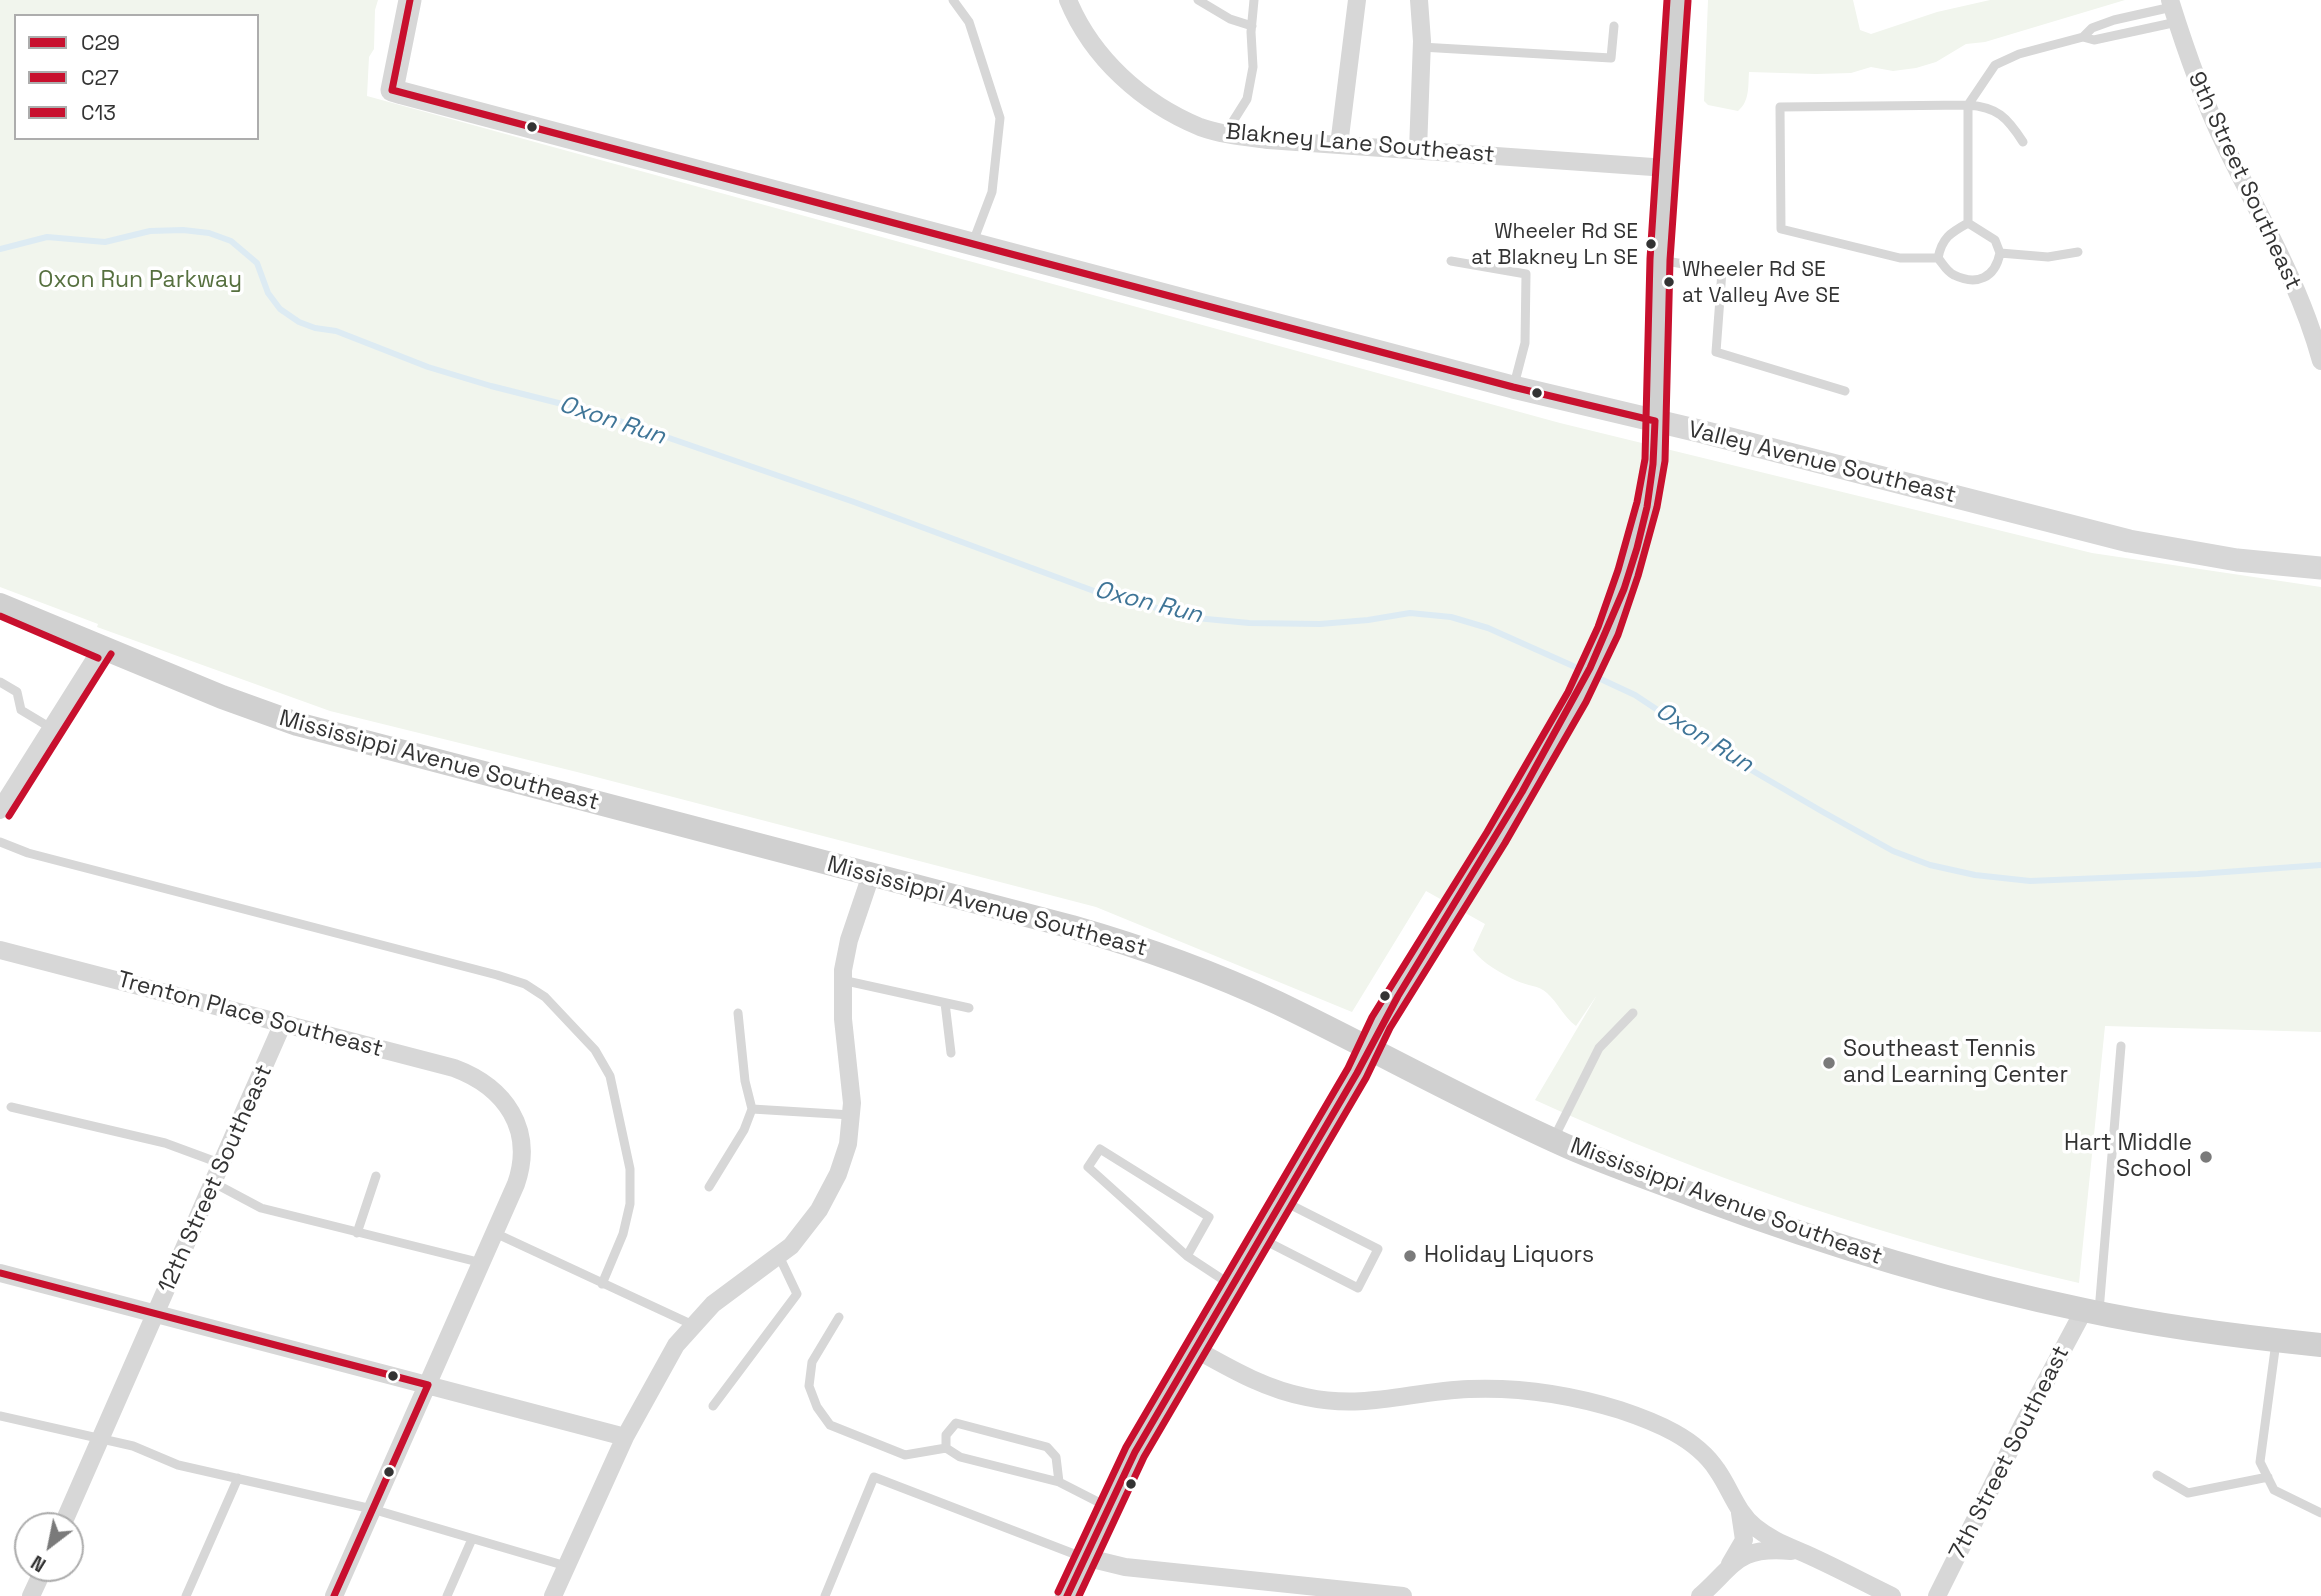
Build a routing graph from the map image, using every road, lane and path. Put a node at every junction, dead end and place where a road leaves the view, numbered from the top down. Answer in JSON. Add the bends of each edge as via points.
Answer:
{"nodes":[{"id":1,"x":410,"y":0,"type":"edge"},
{"id":2,"x":953,"y":0,"type":"edge"},
{"id":3,"x":1068,"y":0,"type":"edge"},
{"id":4,"x":1198,"y":0,"type":"edge"},
{"id":5,"x":1254,"y":0,"type":"edge"},
{"id":6,"x":1357,"y":0,"type":"edge"},
{"id":7,"x":1419,"y":0,"type":"edge"},
{"id":8,"x":1678,"y":0,"type":"edge"},
{"id":9,"x":2173,"y":10,"type":"edge"},
{"id":10,"x":1252,"y":26,"type":"junction"},
{"id":11,"x":1614,"y":26,"type":"dead end"},
{"id":12,"x":2083,"y":37,"type":"junction"},
{"id":13,"x":1422,"y":47,"type":"junction"},
{"id":14,"x":1968,"y":105,"type":"junction"},
{"id":15,"x":1225,"y":134,"type":"junction"},
{"id":16,"x":2023,"y":142,"type":"dead end"},
{"id":17,"x":1339,"y":145,"type":"junction"},
{"id":18,"x":1418,"y":150,"type":"junction"},
{"id":19,"x":1667,"y":167,"type":"junction"},
{"id":20,"x":1968,"y":223,"type":"junction"},
{"id":21,"x":973,"y":244,"type":"junction"},
{"id":22,"x":2078,"y":251,"type":"dead end"},
{"id":23,"x":2000,"y":253,"type":"junction"},
{"id":24,"x":1938,"y":258,"type":"junction"},
{"id":25,"x":1660,"y":260,"type":"junction"},
{"id":26,"x":1451,"y":261,"type":"dead end"},
{"id":27,"x":2321,"y":361,"type":"edge"},
{"id":28,"x":1514,"y":387,"type":"junction"},
{"id":29,"x":1845,"y":391,"type":"dead end"},
{"id":30,"x":1655,"y":421,"type":"junction"},
{"id":31,"x":2321,"y":568,"type":"edge"},
{"id":32,"x":0,"y":605,"type":"edge"},
{"id":33,"x":103,"y":648,"type":"junction"},
{"id":34,"x":0,"y":682,"type":"edge"},
{"id":35,"x":51,"y":728,"type":"junction"},
{"id":36,"x":0,"y":810,"type":"edge"},
{"id":37,"x":0,"y":842,"type":"edge"},
{"id":38,"x":871,"y":875,"type":"junction"},
{"id":39,"x":0,"y":950,"type":"edge"},
{"id":40,"x":842,"y":980,"type":"junction"},
{"id":41,"x":945,"y":1003,"type":"junction"},
{"id":42,"x":969,"y":1008,"type":"dead end"},
{"id":43,"x":738,"y":1013,"type":"dead end"},
{"id":44,"x":1633,"y":1013,"type":"dead end"},
{"id":45,"x":283,"y":1023,"type":"junction"},
{"id":46,"x":2121,"y":1046,"type":"dead end"},
{"id":47,"x":1369,"y":1048,"type":"junction"},
{"id":48,"x":951,"y":1053,"type":"dead end"},
{"id":49,"x":11,"y":1107,"type":"dead end"},
{"id":50,"x":752,"y":1109,"type":"junction"},
{"id":51,"x":851,"y":1115,"type":"junction"},
{"id":52,"x":1553,"y":1139,"type":"junction"},
{"id":53,"x":222,"y":1164,"type":"junction"},
{"id":54,"x":376,"y":1176,"type":"dead end"},
{"id":55,"x":214,"y":1182,"type":"junction"},
{"id":56,"x":709,"y":1187,"type":"dead end"},
{"id":57,"x":1282,"y":1200,"type":"junction"},
{"id":58,"x":357,"y":1233,"type":"junction"},
{"id":59,"x":495,"y":1233,"type":"junction"},
{"id":60,"x":1260,"y":1238,"type":"junction"},
{"id":61,"x":779,"y":1256,"type":"junction"},
{"id":62,"x":1187,"y":1256,"type":"junction"},
{"id":63,"x":482,"y":1262,"type":"junction"},
{"id":64,"x":0,"y":1273,"type":"edge"},
{"id":65,"x":602,"y":1283,"type":"junction"},
{"id":66,"x":1232,"y":1286,"type":"junction"},
{"id":67,"x":2091,"y":1312,"type":"junction"},
{"id":68,"x":157,"y":1314,"type":"junction"},
{"id":69,"x":839,"y":1317,"type":"dead end"},
{"id":70,"x":693,"y":1325,"type":"junction"},
{"id":71,"x":2276,"y":1340,"type":"junction"},
{"id":72,"x":2321,"y":1345,"type":"edge"},
{"id":73,"x":1195,"y":1349,"type":"junction"},
{"id":74,"x":428,"y":1385,"type":"junction"},
{"id":75,"x":713,"y":1406,"type":"dead end"},
{"id":76,"x":0,"y":1416,"type":"edge"},
{"id":77,"x":625,"y":1437,"type":"junction"},
{"id":78,"x":101,"y":1439,"type":"junction"},
{"id":79,"x":946,"y":1448,"type":"junction"},
{"id":80,"x":2157,"y":1475,"type":"dead end"},
{"id":81,"x":2268,"y":1477,"type":"junction"},
{"id":82,"x":238,"y":1478,"type":"junction"},
{"id":83,"x":1059,"y":1482,"type":"junction"},
{"id":84,"x":1107,"y":1507,"type":"junction"},
{"id":85,"x":372,"y":1508,"type":"junction"},
{"id":86,"x":68,"y":1512,"type":"edge"},
{"id":87,"x":1740,"y":1513,"type":"junction"},
{"id":88,"x":2321,"y":1513,"type":"edge"},
{"id":89,"x":472,"y":1539,"type":"junction"},
{"id":90,"x":1805,"y":1553,"type":"junction"},
{"id":91,"x":1084,"y":1557,"type":"junction"},
{"id":92,"x":566,"y":1566,"type":"junction"},
{"id":93,"x":1728,"y":1567,"type":"junction"},
{"id":94,"x":186,"y":1596,"type":"edge"},
{"id":95,"x":334,"y":1596,"type":"edge"},
{"id":96,"x":447,"y":1596,"type":"edge"},
{"id":97,"x":553,"y":1596,"type":"edge"},
{"id":98,"x":825,"y":1596,"type":"edge"},
{"id":99,"x":1067,"y":1596,"type":"edge"},
{"id":100,"x":1403,"y":1596,"type":"edge"},
{"id":101,"x":1700,"y":1596,"type":"edge"},
{"id":102,"x":1892,"y":1596,"type":"edge"},
{"id":103,"x":1937,"y":1596,"type":"edge"}],
"edges":[{"from":1,"to":21,"type":"street","name":"Valley Avenue Southeast","via":[[392,90]]},
{"from":2,"to":21,"type":"lane","via":[[969,22],[1000,118],[992,192]]},
{"from":3,"to":15,"type":"street","name":"Blakney Lane Southeast","via":[[1077,22],[1108,65],[1144,96],[1201,127]]},
{"from":4,"to":10,"type":"lane"},
{"from":5,"to":10,"type":"lane"},
{"from":6,"to":17,"type":"street"},
{"from":7,"to":13,"type":"street"},
{"from":8,"to":19,"type":"main road"},
{"from":9,"to":12,"type":"lane","via":[[2094,40]]},
{"from":9,"to":12,"type":"lane","via":[[2113,20],[2092,27]]},
{"from":9,"to":27,"type":"street","name":"9th Street Southeast","via":[[2200,90],[2293,284]]},
{"from":10,"to":15,"type":"lane","via":[[1247,99]]},
{"from":11,"to":13,"type":"lane","via":[[1611,58]]},
{"from":12,"to":14,"type":"lane","via":[[1995,65]]},
{"from":13,"to":18,"type":"street"},
{"from":14,"to":16,"type":"lane","via":[[1988,106],[2011,122]]},
{"from":14,"to":20,"type":"lane"},
{"from":14,"to":24,"type":"lane","via":[[1780,107],[1781,229],[1900,258]]},
{"from":15,"to":17,"type":"street","name":"Blakney Lane Southeast"},
{"from":17,"to":18,"type":"street","name":"Blakney Lane Southeast"},
{"from":18,"to":19,"type":"street","name":"Blakney Lane Southeast"},
{"from":19,"to":25,"type":"main road"},
{"from":20,"to":23,"type":"lane","via":[[1995,240]]},
{"from":20,"to":24,"type":"lane","via":[[1948,233]]},
{"from":21,"to":28,"type":"street","name":"Valley Avenue Southeast"},
{"from":22,"to":23,"type":"lane","via":[[2048,257]]},
{"from":23,"to":24,"type":"lane","via":[[1997,268],[1989,276],[1971,280],[1951,274]]},
{"from":25,"to":29,"type":"lane","via":[[1721,271],[1716,352]]},
{"from":25,"to":30,"type":"main road"},
{"from":26,"to":28,"type":"lane","via":[[1526,274],[1525,343]]},
{"from":28,"to":30,"type":"street","name":"Valley Avenue Southeast"},
{"from":30,"to":31,"type":"street","name":"Valley Avenue Southeast","via":[[2129,541],[2236,560]]},
{"from":30,"to":47,"type":"main road","via":[[1655,460],[1647,504],[1623,592],[1598,655],[1562,724]]},
{"from":32,"to":33,"type":"main road","name":"Mississippi Avenue Southeast"},
{"from":33,"to":35,"type":"street"},
{"from":33,"to":38,"type":"main road","name":"Mississippi Avenue Southeast","via":[[316,730]]},
{"from":34,"to":35,"type":"lane","via":[[16,692],[22,710]]},
{"from":35,"to":36,"type":"street"},
{"from":37,"to":65,"type":"lane","via":[[41,857],[496,975],[525,984],[545,997],[595,1050],[610,1076],[620,1115],[630,1169],[630,1204]]},
{"from":38,"to":40,"type":"street","via":[[846,950]]},
{"from":38,"to":47,"type":"main road","name":"Mississippi Avenue Southeast","via":[[1139,948],[1265,998]]},
{"from":39,"to":45,"type":"street","name":"Trenton Place Southeast"},
{"from":40,"to":41,"type":"lane"},
{"from":40,"to":51,"type":"street"},
{"from":41,"to":42,"type":"lane"},
{"from":41,"to":48,"type":"lane"},
{"from":43,"to":50,"type":"lane"},
{"from":44,"to":52,"type":"lane","via":[[1599,1048]]},
{"from":45,"to":53,"type":"street","name":"12th Street Southeast"},
{"from":45,"to":59,"type":"street","name":"Trenton Place Southeast","via":[[454,1068],[495,1091],[514,1116],[522,1150],[519,1176]]},
{"from":46,"to":67,"type":"lane"},
{"from":47,"to":52,"type":"main road","name":"Mississippi Avenue Southeast"},
{"from":47,"to":57,"type":"main road"},
{"from":49,"to":53,"type":"lane","via":[[165,1143]]},
{"from":50,"to":51,"type":"lane"},
{"from":50,"to":56,"type":"lane"},
{"from":51,"to":61,"type":"street","via":[[844,1159],[831,1189],[806,1229]]},
{"from":52,"to":67,"type":"main road","name":"Mississippi Avenue Southeast","via":[[1794,1231]]},
{"from":53,"to":55,"type":"street","name":"12th Street Southeast"},
{"from":54,"to":58,"type":"lane"},
{"from":55,"to":58,"type":"lane","via":[[261,1208]]},
{"from":55,"to":68,"type":"street","name":"12th Street Southeast"},
{"from":57,"to":60,"type":"main road"},
{"from":57,"to":60,"type":"lane","via":[[1378,1249],[1358,1288]]},
{"from":58,"to":63,"type":"lane"},
{"from":59,"to":63,"type":"street"},
{"from":59,"to":65,"type":"lane"},
{"from":60,"to":66,"type":"main road"},
{"from":61,"to":70,"type":"street","via":[[723,1296]]},
{"from":61,"to":75,"type":"lane","via":[[797,1294]]},
{"from":62,"to":62,"type":"lane","via":[[1088,1167],[1100,1149],[1209,1217]]},
{"from":62,"to":66,"type":"lane"},
{"from":63,"to":74,"type":"street"},
{"from":64,"to":68,"type":"street"},
{"from":65,"to":70,"type":"lane"},
{"from":66,"to":73,"type":"main road"},
{"from":67,"to":71,"type":"main road","name":"Mississippi Avenue Southeast"},
{"from":67,"to":103,"type":"street","name":"7th Street Southeast","via":[[2029,1412]]},
{"from":68,"to":74,"type":"street"},
{"from":68,"to":78,"type":"street","name":"12th Street Southeast"},
{"from":69,"to":79,"type":"lane","via":[[812,1362],[809,1386],[830,1425],[905,1455]]},
{"from":70,"to":77,"type":"street","via":[[668,1357]]},
{"from":71,"to":72,"type":"main road","name":"Mississippi Avenue Southeast"},
{"from":71,"to":81,"type":"lane","via":[[2260,1462]]},
{"from":73,"to":84,"type":"main road"},
{"from":73,"to":87,"type":"street","via":[[1260,1383],[1324,1400],[1376,1402],[1451,1390],[1505,1389],[1566,1396],[1621,1411],[1666,1429],[1699,1449],[1718,1471]]},
{"from":74,"to":77,"type":"street"},
{"from":74,"to":85,"type":"street"},
{"from":76,"to":78,"type":"lane"},
{"from":77,"to":92,"type":"street"},
{"from":78,"to":82,"type":"lane","via":[[133,1446],[178,1465]]},
{"from":78,"to":86,"type":"street","name":"12th Street Southeast"},
{"from":79,"to":83,"type":"lane","via":[[960,1457]]},
{"from":79,"to":83,"type":"lane","via":[[946,1435],[956,1423],[1047,1447],[1056,1457]]},
{"from":80,"to":81,"type":"lane","via":[[2188,1493]]},
{"from":81,"to":88,"type":"lane","via":[[2274,1490]]},
{"from":82,"to":85,"type":"lane"},
{"from":82,"to":94,"type":"lane"},
{"from":83,"to":84,"type":"lane"},
{"from":84,"to":91,"type":"main road"},
{"from":85,"to":89,"type":"lane"},
{"from":85,"to":95,"type":"street"},
{"from":87,"to":90,"type":"street","via":[[1762,1533]]},
{"from":87,"to":93,"type":"street","via":[[1744,1540]]},
{"from":89,"to":92,"type":"lane"},
{"from":89,"to":96,"type":"lane"},
{"from":90,"to":93,"type":"street","via":[[1761,1551]]},
{"from":90,"to":102,"type":"street"},
{"from":91,"to":98,"type":"lane","via":[[874,1477]]},
{"from":91,"to":99,"type":"main road"},
{"from":91,"to":100,"type":"street","via":[[1125,1567]]},
{"from":92,"to":97,"type":"street"},
{"from":93,"to":101,"type":"street"}]}
